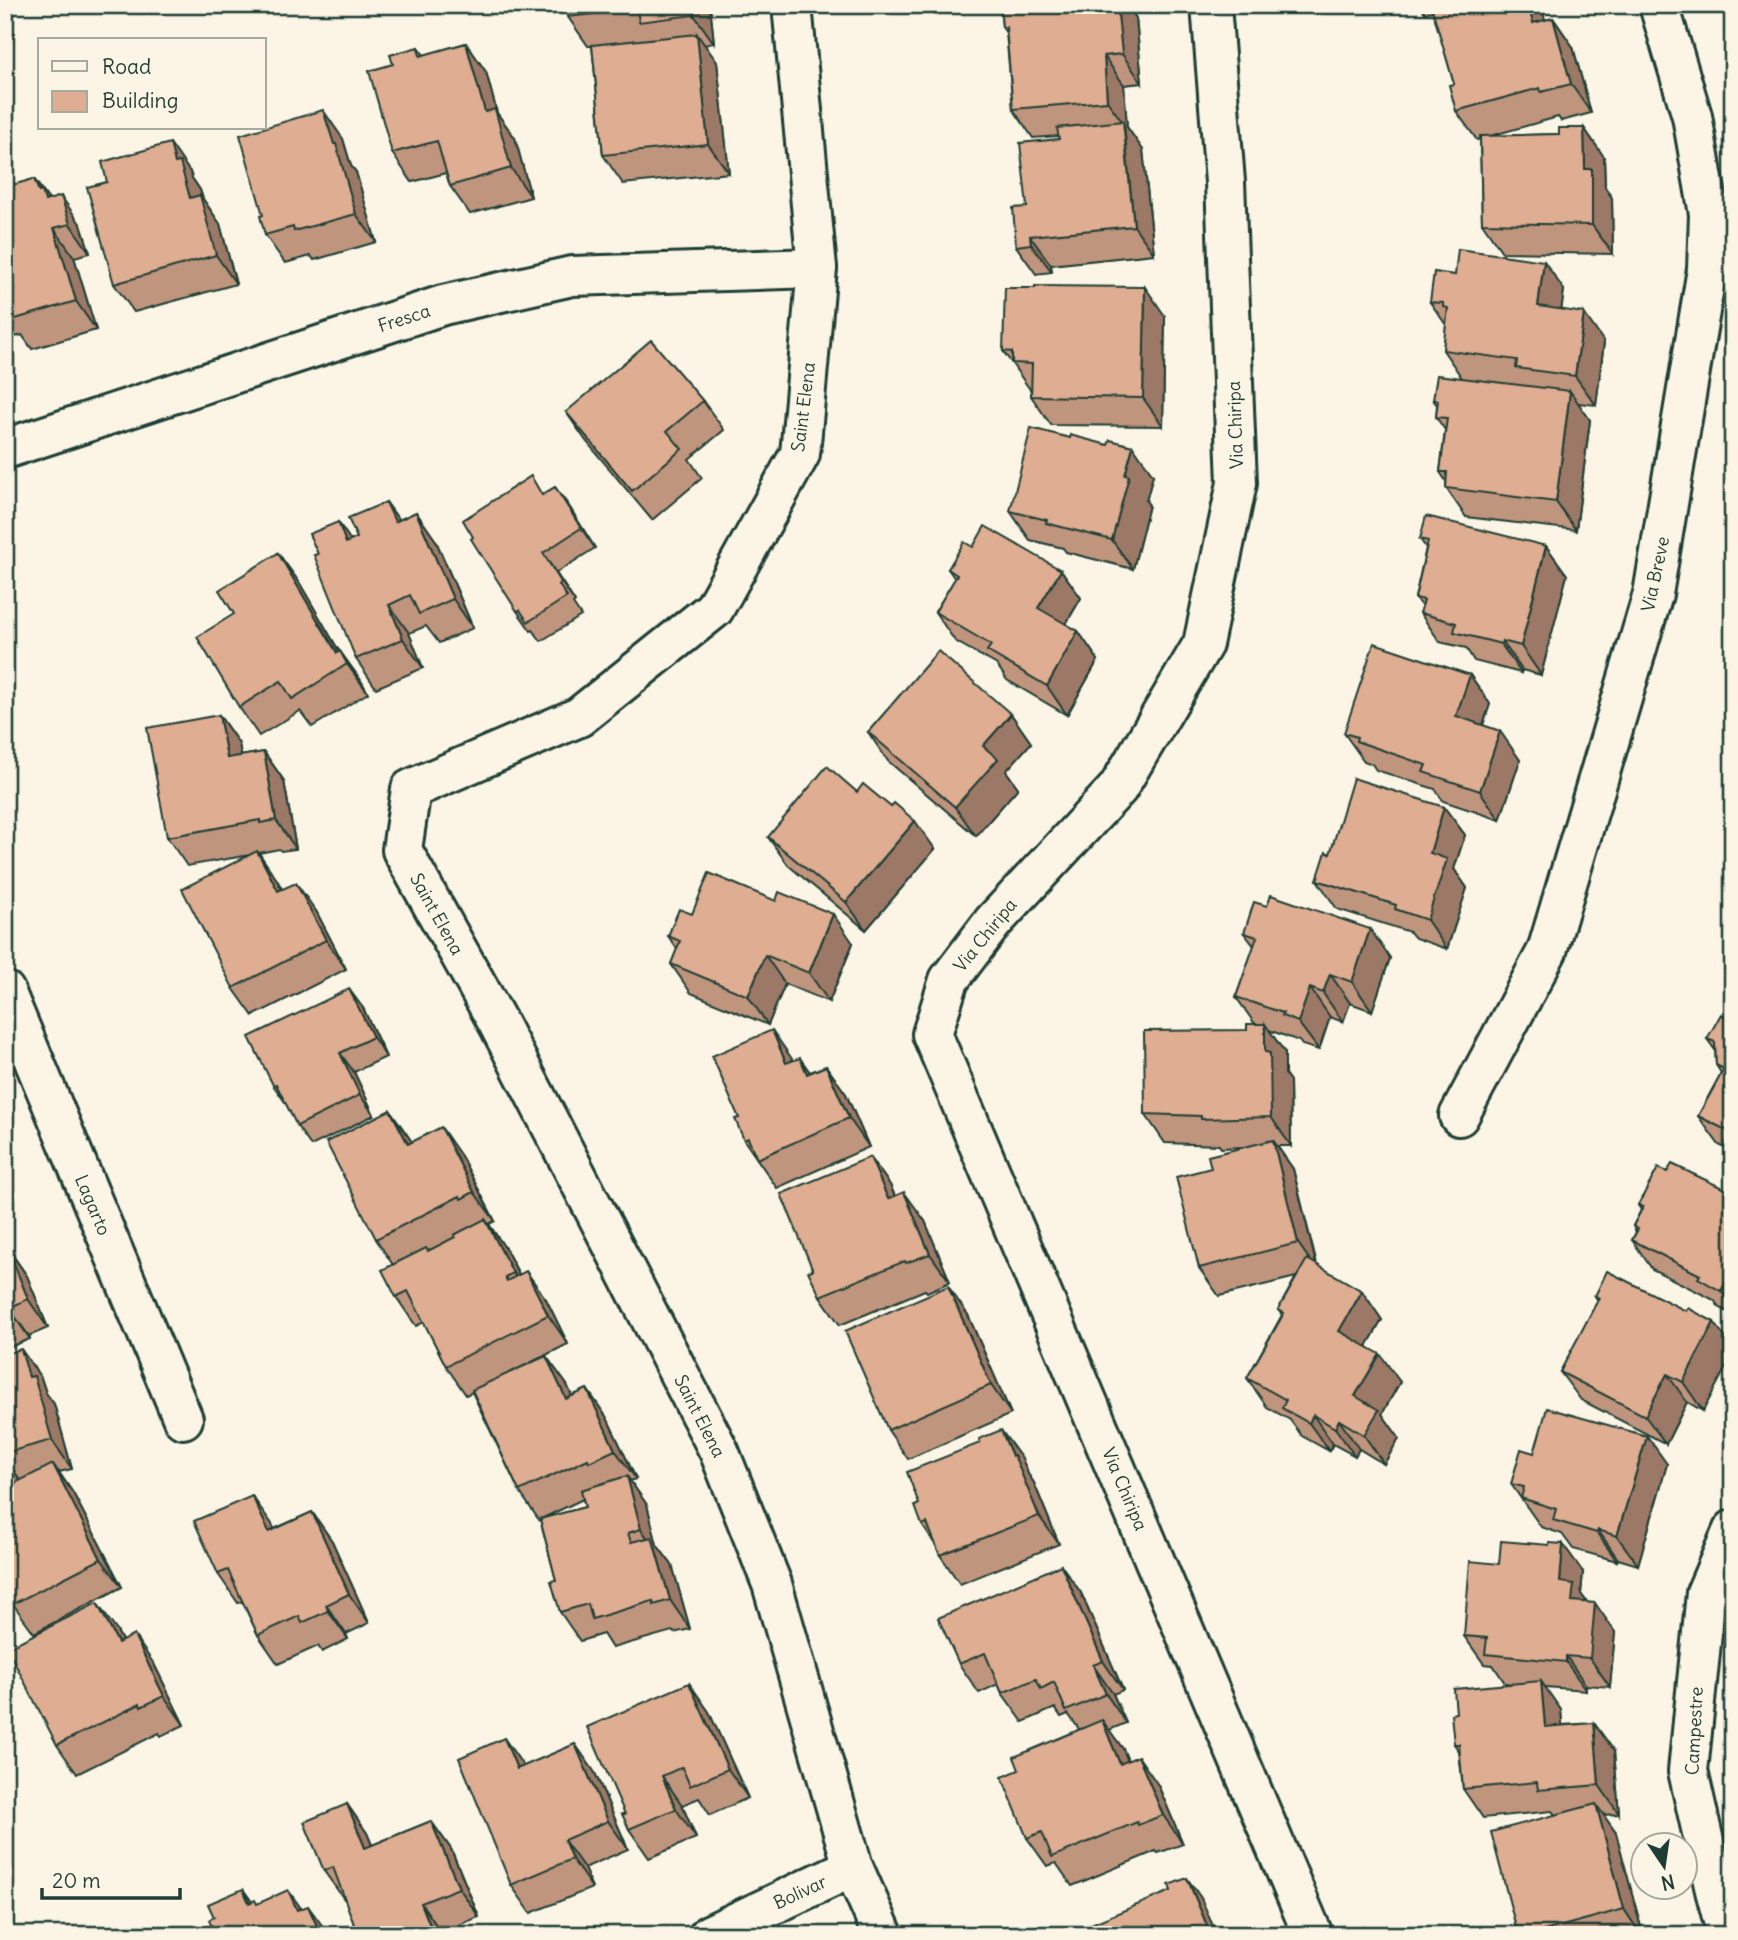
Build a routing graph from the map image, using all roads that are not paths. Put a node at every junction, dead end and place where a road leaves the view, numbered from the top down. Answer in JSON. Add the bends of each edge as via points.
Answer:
{"nodes":[{"id":1,"x":792,"y":5,"type":"edge"},
{"id":2,"x":1212,"y":5,"type":"edge"},
{"id":3,"x":1659,"y":5,"type":"edge"},
{"id":4,"x":817,"y":268,"type":"junction"},
{"id":5,"x":5,"y":449,"type":"edge"},
{"id":6,"x":5,"y":991,"type":"edge"},
{"id":7,"x":1459,"y":1116,"type":"dead end"},
{"id":8,"x":183,"y":1419,"type":"dead end"},
{"id":9,"x":1733,"y":1530,"type":"edge"},
{"id":10,"x":853,"y":1867,"type":"junction"},
{"id":11,"x":709,"y":1935,"type":"edge"},
{"id":12,"x":883,"y":1935,"type":"edge"},
{"id":13,"x":1313,"y":1935,"type":"edge"},
{"id":14,"x":1727,"y":1935,"type":"edge"}],
"edges":[{"from":1,"to":4,"type":"street","name":"Saint Elena"},
{"from":2,"to":13,"type":"street","name":"Via Chiripa","via":[[1225,182],[1237,483],[1203,644],[1118,788],[993,922],[949,980],[932,1034]]},
{"from":3,"to":7,"type":"street","name":"Via Breve","via":[[1692,116],[1709,214],[1707,269],[1653,594],[1547,951]]},
{"from":4,"to":5,"type":"street","name":"Fresca","via":[[572,275],[443,305]]},
{"from":4,"to":10,"type":"street","name":"Saint Elena","via":[[800,454],[715,609],[579,717],[411,789],[402,850],[498,1023],[719,1451],[772,1584]]},
{"from":6,"to":8,"type":"street","name":"Lagarto"},
{"from":9,"to":14,"type":"street","name":"Campestre","via":[[1706,1593],[1688,1771]]},
{"from":10,"to":11,"type":"street","name":"Bolivar"},
{"from":10,"to":12,"type":"street","name":"Saint Elena"}]}
